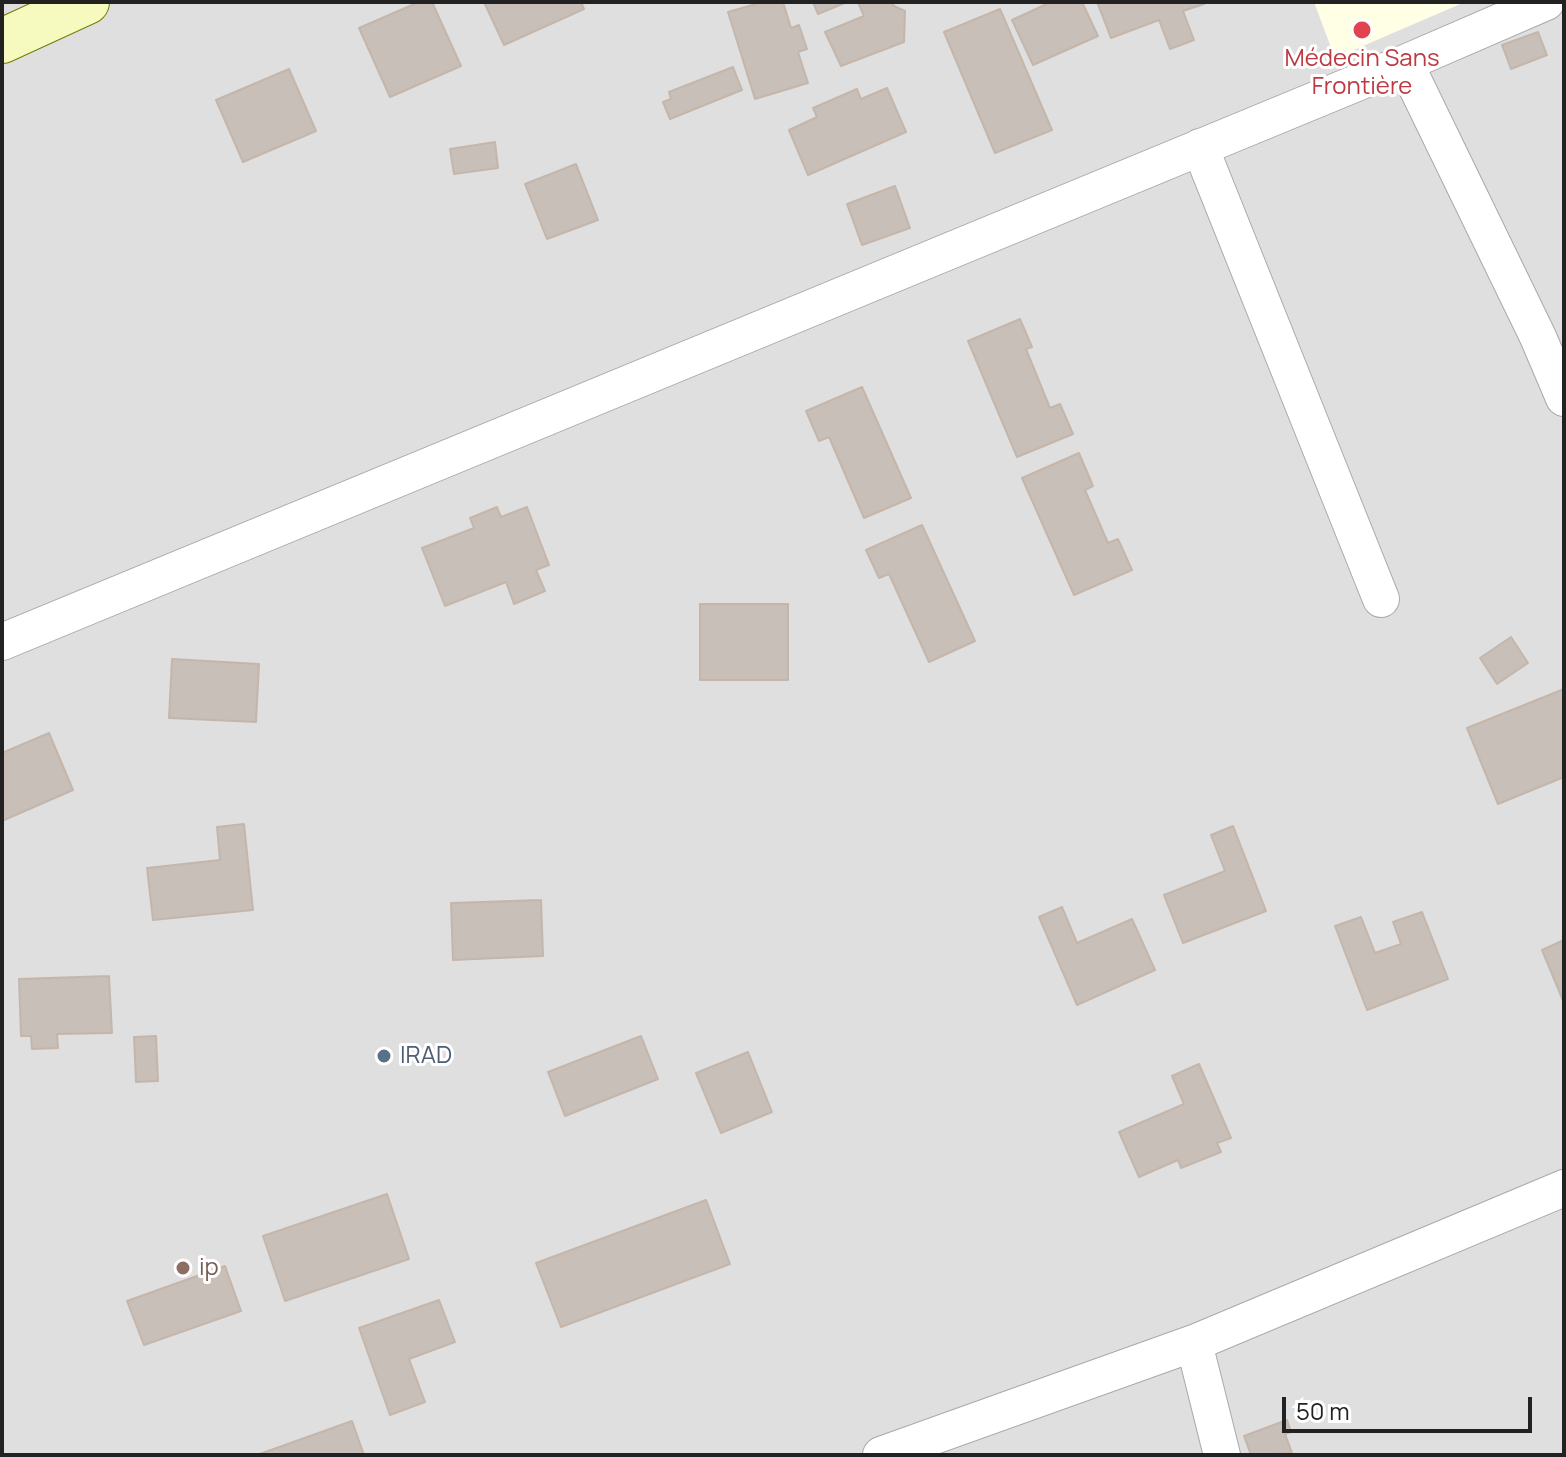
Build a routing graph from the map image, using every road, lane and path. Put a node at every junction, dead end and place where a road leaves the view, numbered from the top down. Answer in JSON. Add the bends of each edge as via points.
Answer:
{"nodes":[{"id":1,"x":87,"y":2,"type":"edge"},
{"id":2,"x":1546,"y":2,"type":"edge"},
{"id":3,"x":2,"y":41,"type":"edge"},
{"id":4,"x":1405,"y":63,"type":"junction"},
{"id":5,"x":1200,"y":147,"type":"junction"},
{"id":6,"x":1564,"y":398,"type":"edge"},
{"id":7,"x":1381,"y":599,"type":"dead end"},
{"id":8,"x":2,"y":642,"type":"edge"},
{"id":9,"x":1564,"y":1188,"type":"edge"},
{"id":10,"x":1194,"y":1343,"type":"junction"},
{"id":11,"x":881,"y":1455,"type":"edge"},
{"id":12,"x":1222,"y":1455,"type":"edge"}],
"edges":[{"from":1,"to":3,"type":"street"},
{"from":2,"to":4,"type":"street"},
{"from":4,"to":5,"type":"street"},
{"from":4,"to":6,"type":"street"},
{"from":5,"to":7,"type":"street"},
{"from":5,"to":8,"type":"street"},
{"from":9,"to":10,"type":"street"},
{"from":10,"to":11,"type":"street"},
{"from":10,"to":12,"type":"street"}]}
